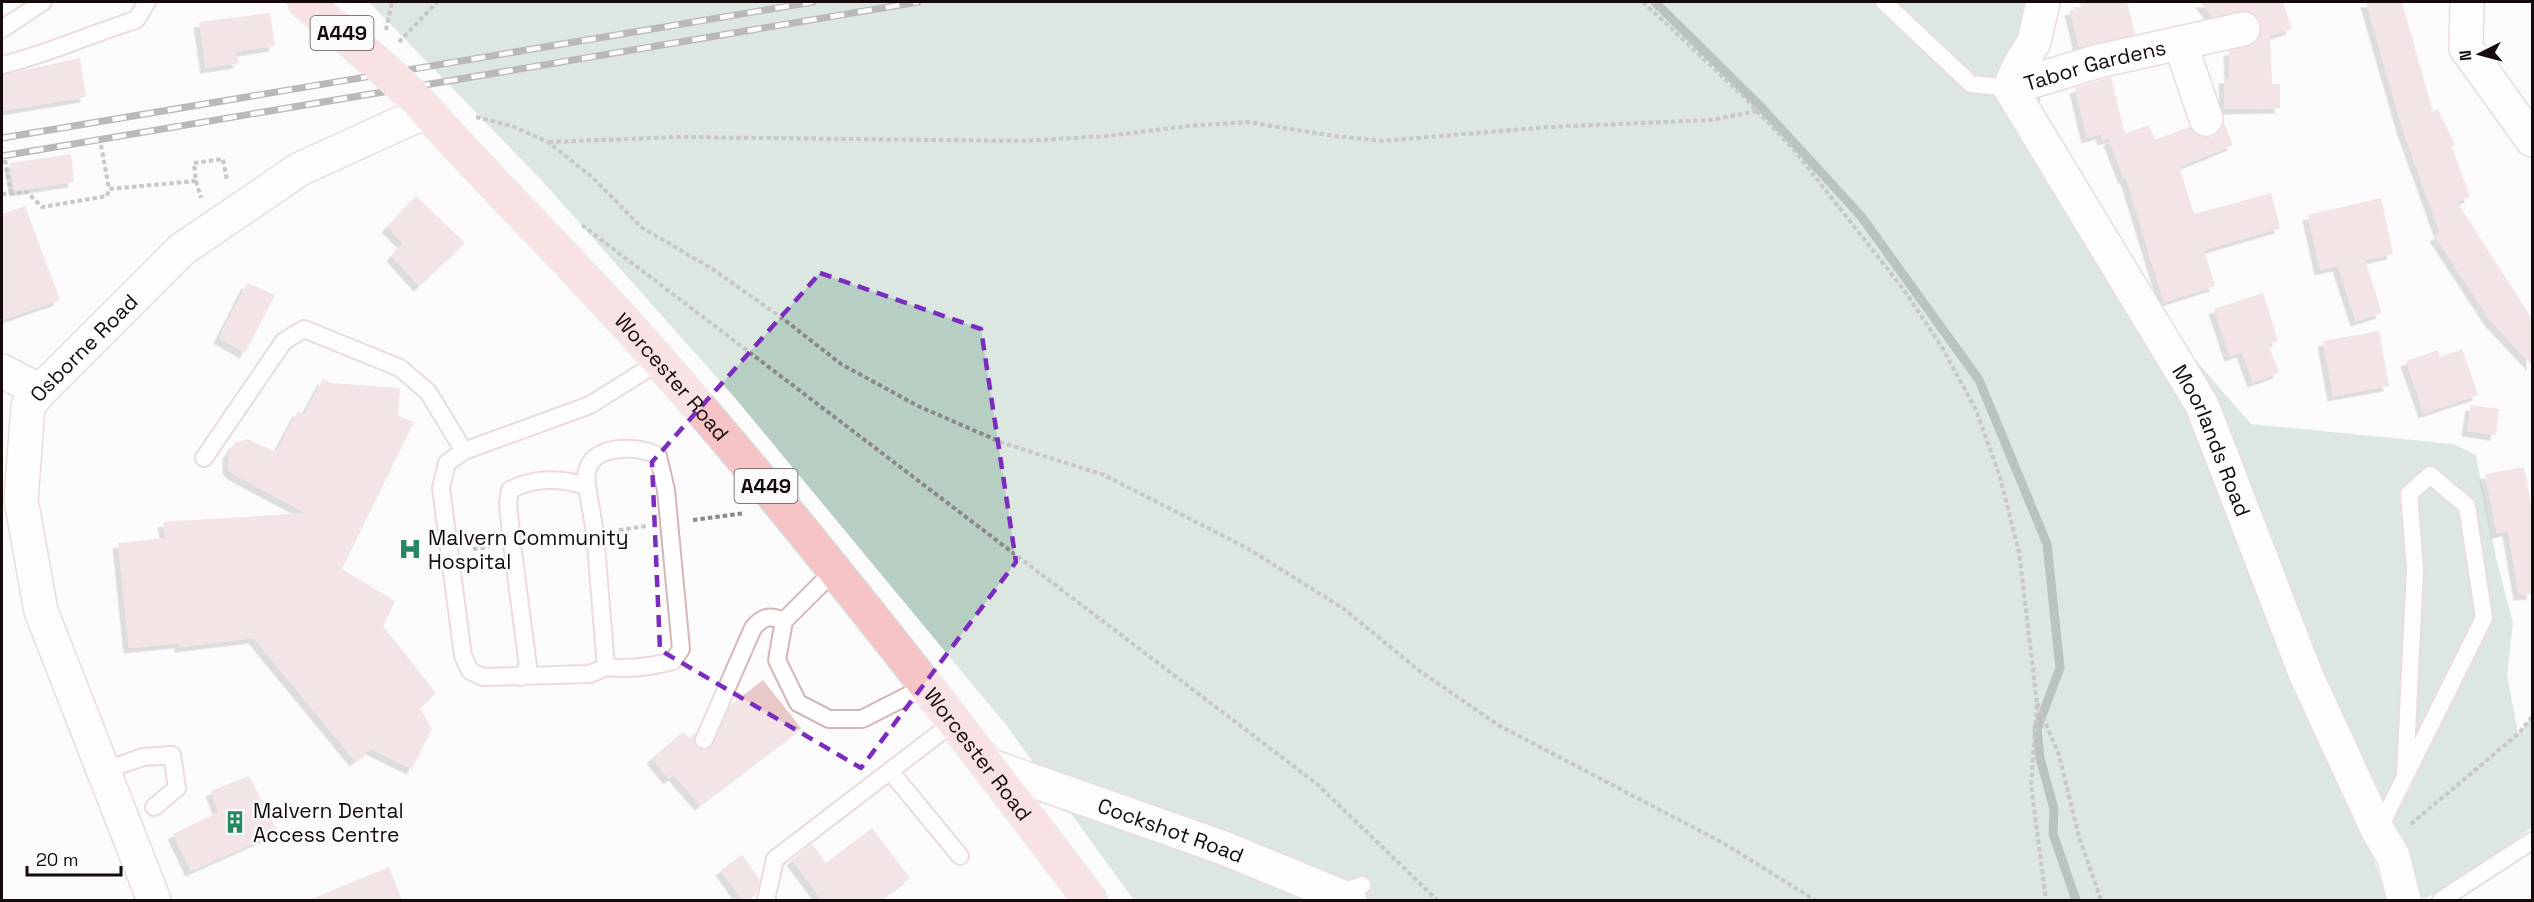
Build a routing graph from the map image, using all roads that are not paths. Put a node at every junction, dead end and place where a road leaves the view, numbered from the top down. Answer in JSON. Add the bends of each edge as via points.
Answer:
{"nodes":[{"id":1,"x":43,"y":2,"type":"edge"},
{"id":2,"x":147,"y":2,"type":"edge"},
{"id":3,"x":306,"y":2,"type":"edge"},
{"id":4,"x":1884,"y":2,"type":"edge"},
{"id":5,"x":2043,"y":2,"type":"edge"},
{"id":6,"x":2467,"y":2,"type":"edge"},
{"id":7,"x":2,"y":29,"type":"edge"},
{"id":8,"x":2243,"y":29,"type":"dead end"},
{"id":9,"x":2181,"y":45,"type":"junction"},
{"id":10,"x":2,"y":65,"type":"edge"},
{"id":11,"x":2010,"y":88,"type":"junction"},
{"id":12,"x":420,"y":104,"type":"junction"},
{"id":13,"x":2206,"y":119,"type":"dead end"},
{"id":14,"x":2532,"y":140,"type":"edge"},
{"id":15,"x":660,"y":361,"type":"junction"},
{"id":16,"x":2,"y":371,"type":"edge"},
{"id":17,"x":40,"y":391,"type":"junction"},
{"id":18,"x":464,"y":451,"type":"junction"},
{"id":19,"x":204,"y":458,"type":"dead end"},
{"id":20,"x":587,"y":486,"type":"junction"},
{"id":21,"x":834,"y":571,"type":"junction"},
{"id":22,"x":784,"y":621,"type":"junction"},
{"id":23,"x":606,"y":667,"type":"junction"},
{"id":24,"x":521,"y":677,"type":"junction"},
{"id":25,"x":927,"y":686,"type":"junction"},
{"id":26,"x":954,"y":722,"type":"junction"},
{"id":27,"x":704,"y":740,"type":"dead end"},
{"id":28,"x":988,"y":765,"type":"junction"},
{"id":29,"x":103,"y":771,"type":"junction"},
{"id":30,"x":890,"y":771,"type":"junction"},
{"id":31,"x":2405,"y":774,"type":"junction"},
{"id":32,"x":154,"y":807,"type":"dead end"},
{"id":33,"x":2382,"y":838,"type":"junction"},
{"id":34,"x":2532,"y":841,"type":"edge"},
{"id":35,"x":960,"y":856,"type":"dead end"},
{"id":36,"x":1350,"y":893,"type":"edge"},
{"id":37,"x":154,"y":900,"type":"edge"},
{"id":38,"x":766,"y":900,"type":"edge"},
{"id":39,"x":1090,"y":900,"type":"edge"},
{"id":40,"x":2404,"y":900,"type":"edge"},
{"id":41,"x":2441,"y":900,"type":"edge"}],
"edges":[{"from":1,"to":7,"type":"lane"},
{"from":2,"to":10,"type":"lane","via":[[136,20],[45,55]]},
{"from":3,"to":12,"type":"highway","name":"Worcester Road","number":"A449","bridge":true},
{"from":4,"to":11,"type":"lane","via":[[1971,84]]},
{"from":5,"to":11,"type":"street","via":[[2034,42]]},
{"from":6,"to":14,"type":"street","via":[[2466,48]]},
{"from":8,"to":9,"type":"street","name":"Tabor Gardens"},
{"from":9,"to":11,"type":"street","name":"Tabor Gardens","via":[[2099,62]]},
{"from":9,"to":13,"type":"street","name":"Tabor Gardens"},
{"from":11,"to":33,"type":"street","name":"Moorlands Road","via":[[2202,405],[2306,675]]},
{"from":12,"to":15,"type":"highway","name":"Worcester Road","number":"A449"},
{"from":12,"to":17,"type":"street","name":"Osborne Road","via":[[300,169],[182,250]]},
{"from":15,"to":18,"type":"lane","via":[[590,405]]},
{"from":15,"to":21,"type":"highway","name":"Worcester Road","number":"A449"},
{"from":16,"to":17,"type":"street"},
{"from":17,"to":29,"type":"street","name":"Osborne Road","via":[[28,406],[21,500],[42,611]]},
{"from":18,"to":19,"type":"lane","via":[[428,392],[400,368],[304,329],[284,341]]},
{"from":18,"to":24,"type":"lane","via":[[447,463],[441,488],[463,656],[470,671],[483,677]]},
{"from":20,"to":23,"type":"lane","via":[[600,578]]},
{"from":20,"to":23,"type":"lane","via":[[587,470],[600,454],[624,448],[649,450],[658,456],[666,490],[681,650],[673,661],[629,670]]},
{"from":20,"to":24,"type":"lane","via":[[566,479],[527,481],[510,490],[510,524],[528,666]]},
{"from":21,"to":22,"type":"lane"},
{"from":21,"to":25,"type":"highway","name":"Worcester Road","number":"A449"},
{"from":22,"to":25,"type":"lane","via":[[777,660],[798,703],[829,719],[862,719]]},
{"from":22,"to":27,"type":"lane","via":[[772,616],[760,620],[753,628]]},
{"from":23,"to":24,"type":"lane","via":[[590,674]]},
{"from":25,"to":26,"type":"highway","name":"Worcester Road","number":"A449"},
{"from":26,"to":28,"type":"highway","name":"Worcester Road","number":"A449"},
{"from":26,"to":30,"type":"lane"},
{"from":28,"to":36,"type":"street","name":"Cockshot Road"},
{"from":28,"to":39,"type":"highway","name":"Worcester Road","number":"A449"},
{"from":29,"to":32,"type":"lane","via":[[143,756],[171,755],[177,788]]},
{"from":29,"to":37,"type":"street","name":"Osborne Road"},
{"from":30,"to":35,"type":"lane"},
{"from":30,"to":38,"type":"lane","via":[[775,859]]},
{"from":31,"to":31,"type":"lane","via":[[2484,618],[2467,506],[2430,475],[2409,494],[2415,569]]},
{"from":31,"to":33,"type":"lane"},
{"from":33,"to":40,"type":"street","name":"Moorlands Road","via":[[2393,856]]},
{"from":34,"to":41,"type":"lane"}]}
